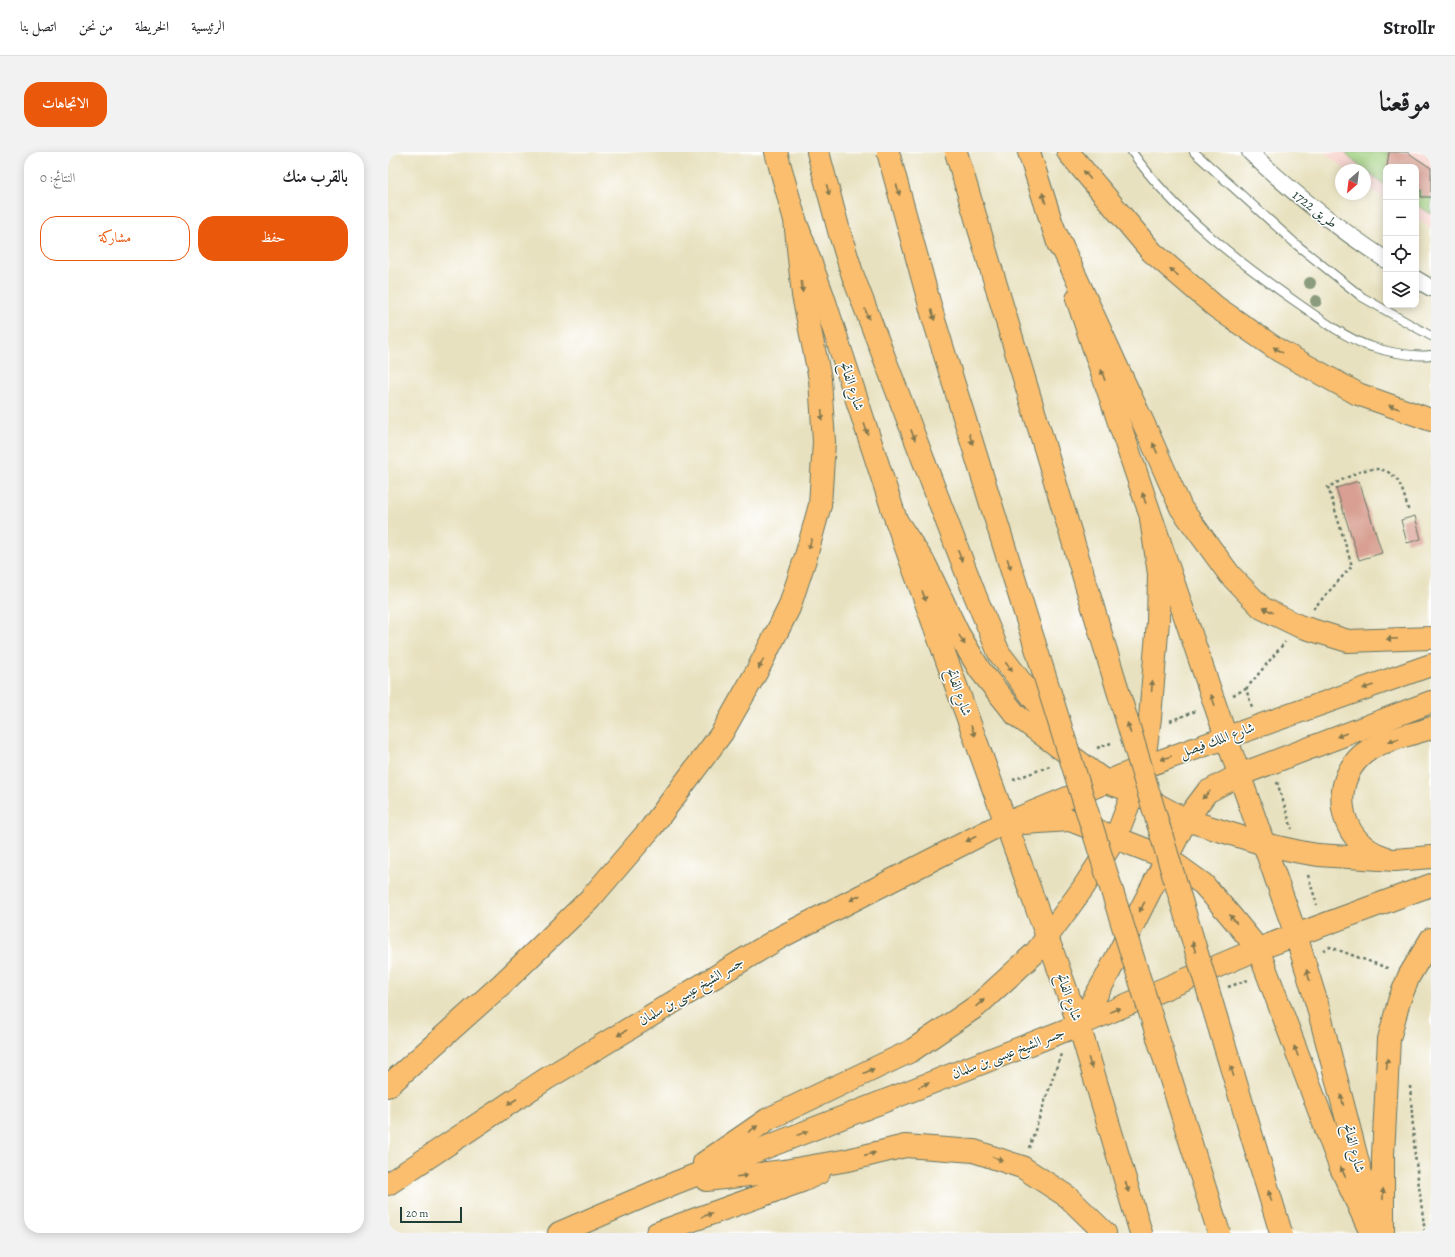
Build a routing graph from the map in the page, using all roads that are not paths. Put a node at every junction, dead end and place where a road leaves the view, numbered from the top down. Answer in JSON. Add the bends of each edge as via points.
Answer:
{"nodes":[{"id":1,"x":776,"y":152,"type":"edge"},
{"id":2,"x":818,"y":152,"type":"edge"},
{"id":3,"x":888,"y":152,"type":"edge"},
{"id":4,"x":956,"y":152,"type":"edge"},
{"id":5,"x":1029,"y":152,"type":"edge"},
{"id":6,"x":1068,"y":152,"type":"edge"},
{"id":7,"x":1132,"y":152,"type":"edge"},
{"id":8,"x":1194,"y":152,"type":"edge"},
{"id":9,"x":1250,"y":152,"type":"edge"},
{"id":10,"x":796,"y":220,"type":"junction"},
{"id":11,"x":1053,"y":227,"type":"junction"},
{"id":12,"x":1383,"y":258,"type":"edge"},
{"id":13,"x":1419,"y":281,"type":"edge"},
{"id":14,"x":1431,"y":288,"type":"edge"},
{"id":15,"x":1431,"y":336,"type":"edge"},
{"id":16,"x":1431,"y":355,"type":"edge"},
{"id":17,"x":1431,"y":420,"type":"edge"},
{"id":18,"x":1151,"y":519,"type":"junction"},
{"id":19,"x":896,"y":520,"type":"junction"},
{"id":20,"x":1431,"y":638,"type":"edge"},
{"id":21,"x":1431,"y":664,"type":"edge"},
{"id":22,"x":1431,"y":702,"type":"edge"},
{"id":23,"x":1431,"y":728,"type":"edge"},
{"id":24,"x":1226,"y":737,"type":"junction"},
{"id":25,"x":1084,"y":765,"type":"junction"},
{"id":26,"x":1143,"y":767,"type":"junction"},
{"id":27,"x":1239,"y":775,"type":"junction"},
{"id":28,"x":1106,"y":782,"type":"junction"},
{"id":29,"x":1134,"y":792,"type":"junction"},
{"id":30,"x":1186,"y":820,"type":"junction"},
{"id":31,"x":1007,"y":824,"type":"junction"},
{"id":32,"x":1116,"y":837,"type":"junction"},
{"id":33,"x":1264,"y":844,"type":"junction"},
{"id":34,"x":1431,"y":857,"type":"edge"},
{"id":35,"x":1167,"y":858,"type":"junction"},
{"id":36,"x":1395,"y":860,"type":"junction"},
{"id":37,"x":1431,"y":885,"type":"edge"},
{"id":38,"x":1296,"y":935,"type":"junction"},
{"id":39,"x":1048,"y":937,"type":"junction"},
{"id":40,"x":1431,"y":939,"type":"edge"},
{"id":41,"x":1258,"y":949,"type":"junction"},
{"id":42,"x":1079,"y":1025,"type":"junction"},
{"id":43,"x":388,"y":1086,"type":"edge"},
{"id":44,"x":848,"y":1160,"type":"junction"},
{"id":45,"x":675,"y":1183,"type":"junction"},
{"id":46,"x":388,"y":1184,"type":"edge"},
{"id":47,"x":559,"y":1233,"type":"edge"},
{"id":48,"x":657,"y":1233,"type":"edge"},
{"id":49,"x":1105,"y":1233,"type":"edge"},
{"id":50,"x":1141,"y":1233,"type":"edge"},
{"id":51,"x":1219,"y":1233,"type":"edge"},
{"id":52,"x":1281,"y":1233,"type":"edge"},
{"id":53,"x":1371,"y":1233,"type":"edge"},
{"id":54,"x":1376,"y":1233,"type":"edge"},
{"id":55,"x":1383,"y":1233,"type":"edge"}],
"edges":[{"from":1,"to":10,"type":"main road","name":"شارع الفاتح"},
{"from":2,"to":25,"type":"main road","one_way":true,"via":[[852,276],[999,654]]},
{"from":3,"to":51,"type":"main road","one_way":true,"bridge":true,"via":[[934,320]]},
{"from":52,"to":4,"type":"main road","one_way":true,"bridge":true},
{"from":11,"to":5,"type":"main road","name":"شارع الفاتح","one_way":true},
{"from":17,"to":6,"type":"main road","one_way":true,"via":[[1358,394],[1278,350],[1216,307],[1152,252]]},
{"from":7,"to":16,"type":"lane","via":[[1171,201],[1209,235],[1273,286],[1331,326],[1366,345],[1407,355]]},
{"from":8,"to":15,"type":"lane","via":[[1297,245],[1362,297]]},
{"from":9,"to":12,"type":"street","name":"طريق 1722","via":[[1312,208]]},
{"from":10,"to":19,"type":"main road","name":"شارع الفاتح","one_way":true},
{"from":10,"to":43,"type":"main road","one_way":true,"via":[[803,294],[820,380],[824,442],[820,506],[789,608],[722,733],[651,828],[590,899],[502,984]]},
{"from":18,"to":11,"type":"main road","name":"شارع الفاتح","one_way":true},
{"from":20,"to":11,"type":"main road","one_way":true,"via":[[1348,641],[1299,626],[1262,608],[1230,575],[1181,508]]},
{"from":13,"to":14,"type":"street"},
{"from":24,"to":18,"type":"main road","name":"شارع الفاتح","one_way":true},
{"from":26,"to":18,"type":"main road","one_way":true,"via":[[1158,621],[1159,574]]},
{"from":19,"to":25,"type":"main road","one_way":true,"via":[[925,564],[958,633],[980,670],[1016,715]]},
{"from":19,"to":31,"type":"main road","name":"شارع الفاتح","one_way":true},
{"from":21,"to":24,"type":"main road","name":"شارع الملك فيصل","one_way":true},
{"from":22,"to":27,"type":"main road","one_way":true},
{"from":23,"to":36,"type":"main road","one_way":true,"via":[[1370,750],[1354,764],[1344,782],[1342,803],[1346,824],[1358,841],[1375,854]]},
{"from":24,"to":26,"type":"main road","name":"شارع الملك فيصل","one_way":true},
{"from":24,"to":27,"type":"main road","name":"شارع الفاتح"},
{"from":25,"to":28,"type":"main road"},
{"from":26,"to":28,"type":"main road","name":"شارع الملك فيصل"},
{"from":26,"to":29,"type":"main road"},
{"from":27,"to":30,"type":"main road","one_way":true,"via":[[1208,792]]},
{"from":27,"to":33,"type":"main road","name":"شارع الفاتح"},
{"from":28,"to":29,"type":"main road"},
{"from":28,"to":31,"type":"main road","name":"شارع الملك فيصل"},
{"from":29,"to":30,"type":"main road"},
{"from":29,"to":32,"type":"main road"},
{"from":30,"to":33,"type":"main road"},
{"from":30,"to":35,"type":"main road"},
{"from":31,"to":32,"type":"main road","via":[[1070,820]]},
{"from":31,"to":39,"type":"main road","name":"شارع الفاتح"},
{"from":31,"to":46,"type":"main road","name":"جسر الشيخ عيسى بن سلمان","one_way":true,"via":[[992,829],[780,937],[546,1079]]},
{"from":32,"to":35,"type":"main road"},
{"from":32,"to":39,"type":"main road"},
{"from":33,"to":36,"type":"main road","via":[[1318,855]]},
{"from":33,"to":38,"type":"main road","name":"شارع الفاتح"},
{"from":34,"to":36,"type":"main road"},
{"from":41,"to":35,"type":"main road","one_way":true,"via":[[1203,884]]},
{"from":35,"to":42,"type":"main road","one_way":true},
{"from":37,"to":38,"type":"main road"},
{"from":38,"to":41,"type":"main road"},
{"from":54,"to":38,"type":"main road","name":"شارع الفاتح","one_way":true,"via":[[1317,1004]]},
{"from":39,"to":42,"type":"main road","name":"شارع الفاتح"},
{"from":45,"to":39,"type":"main road","one_way":true,"via":[[768,1119],[911,1051],[977,1006],[1036,952]]},
{"from":55,"to":40,"type":"main road","one_way":true,"via":[[1383,1155],[1389,1039],[1409,976]]},
{"from":42,"to":41,"type":"main road","one_way":true},
{"from":53,"to":41,"type":"main road","one_way":true,"via":[[1340,1166]]},
{"from":45,"to":42,"type":"main road","name":"جسر الشيخ عيسى بن سلمان","one_way":true},
{"from":42,"to":50,"type":"main road","name":"شارع الفاتح","one_way":true},
{"from":45,"to":44,"type":"main road","one_way":true,"via":[[784,1171]]},
{"from":48,"to":44,"type":"main road","one_way":true,"via":[[802,1181]]},
{"from":44,"to":49,"type":"main road","one_way":true,"via":[[905,1146],[974,1151],[1022,1167],[1068,1197]]},
{"from":45,"to":47,"type":"main road","name":"جسر الشيخ عيسى بن سلمان"}]}
